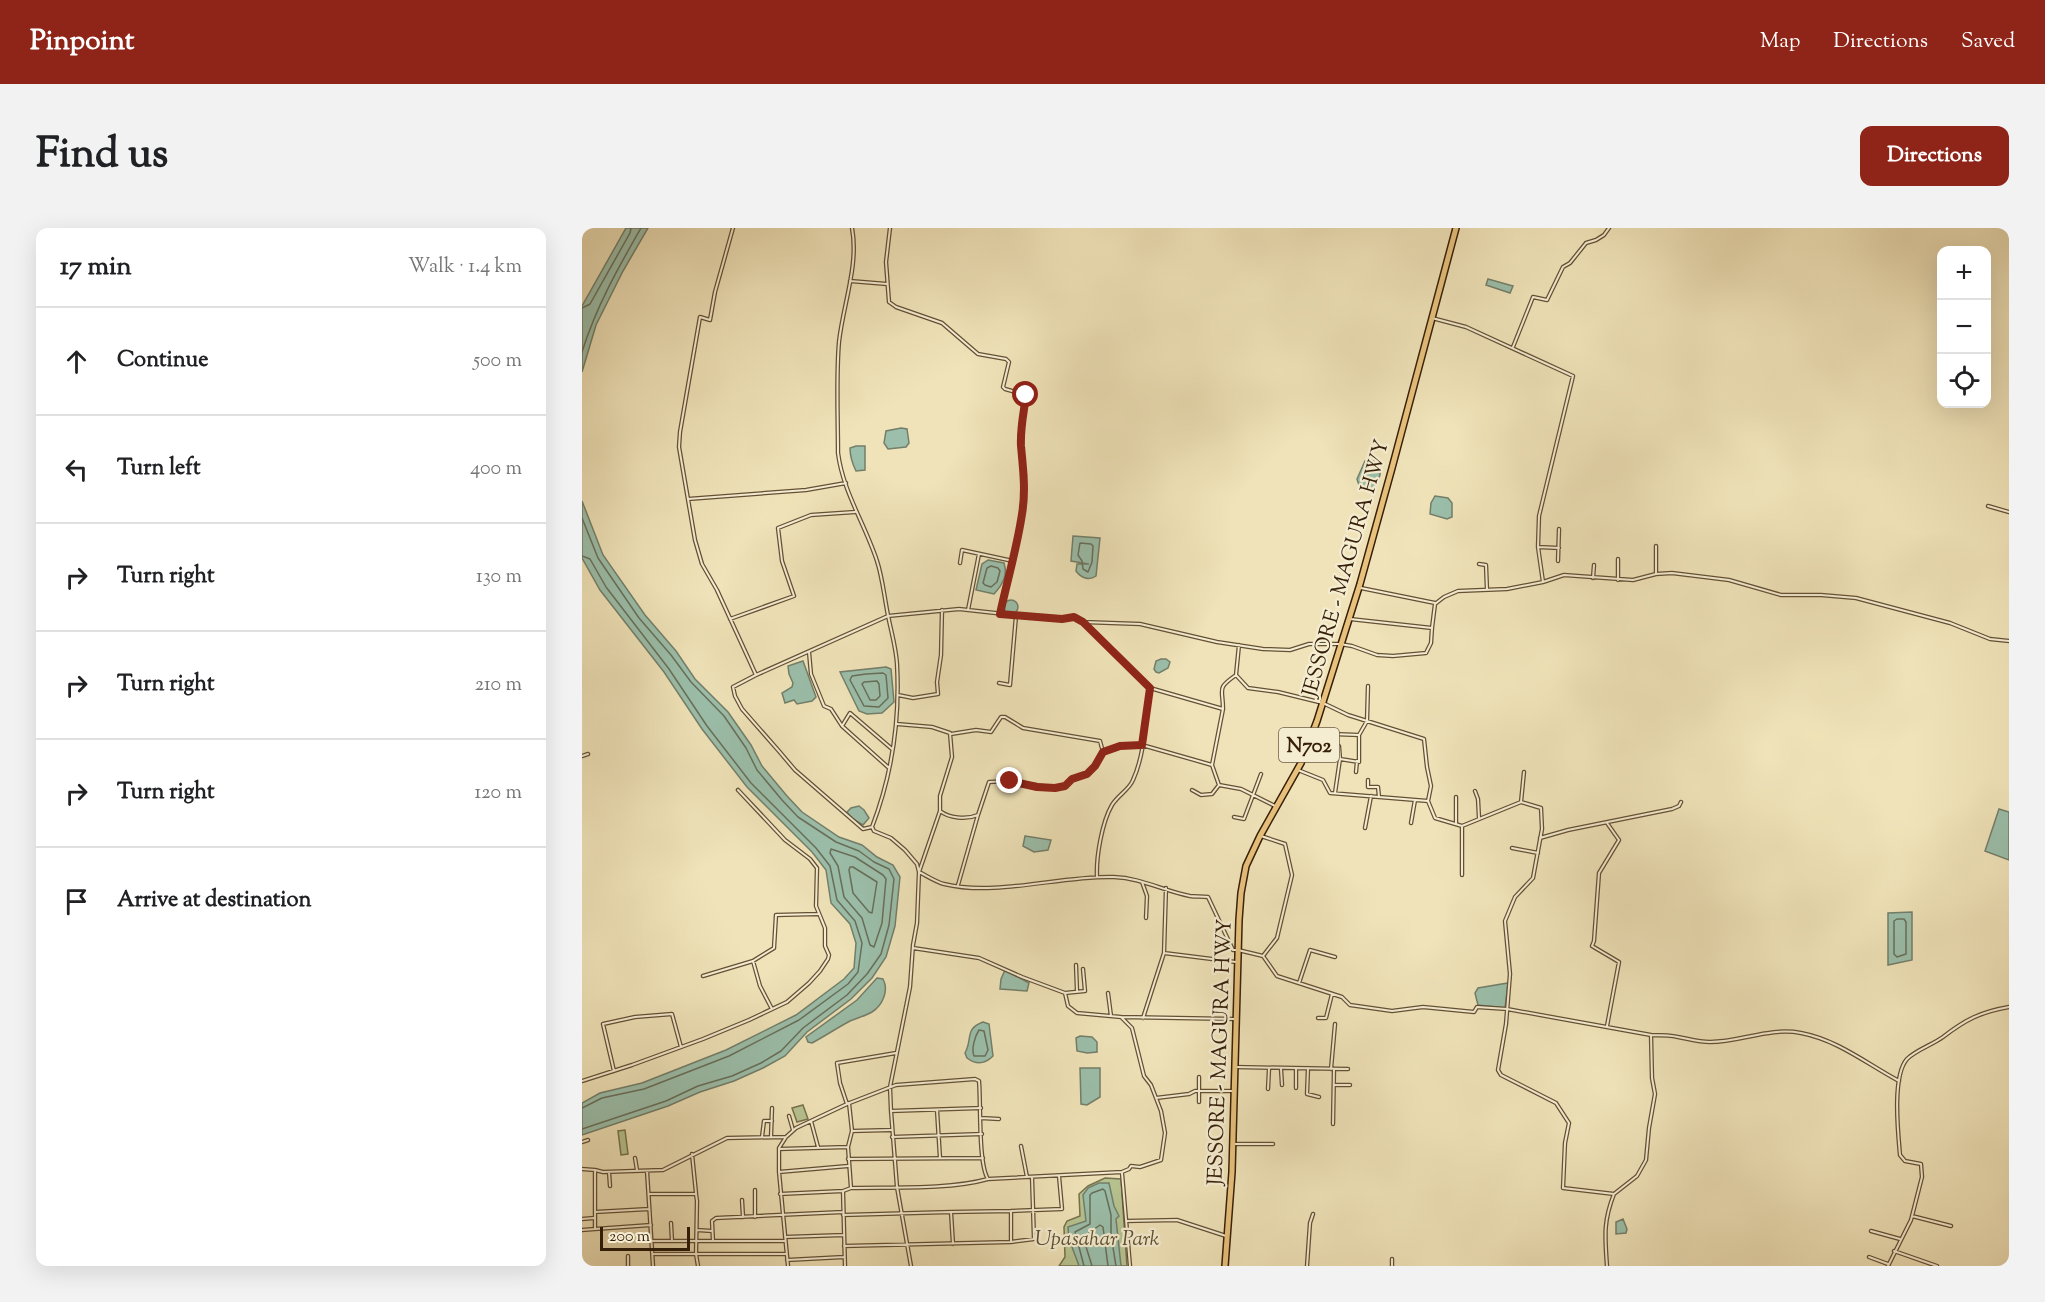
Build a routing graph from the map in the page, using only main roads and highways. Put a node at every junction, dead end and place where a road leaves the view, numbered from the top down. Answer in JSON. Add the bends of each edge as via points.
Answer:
{"nodes":[{"id":1,"x":1456,"y":228,"type":"edge"},
{"id":2,"x":1224,"y":1266,"type":"edge"}],
"edges":[{"from":1,"to":2,"type":"highway","name":"JESSORE - MAGURA HWY","number":"N702","via":[[1323,703],[1310,742],[1246,866]]}]}
